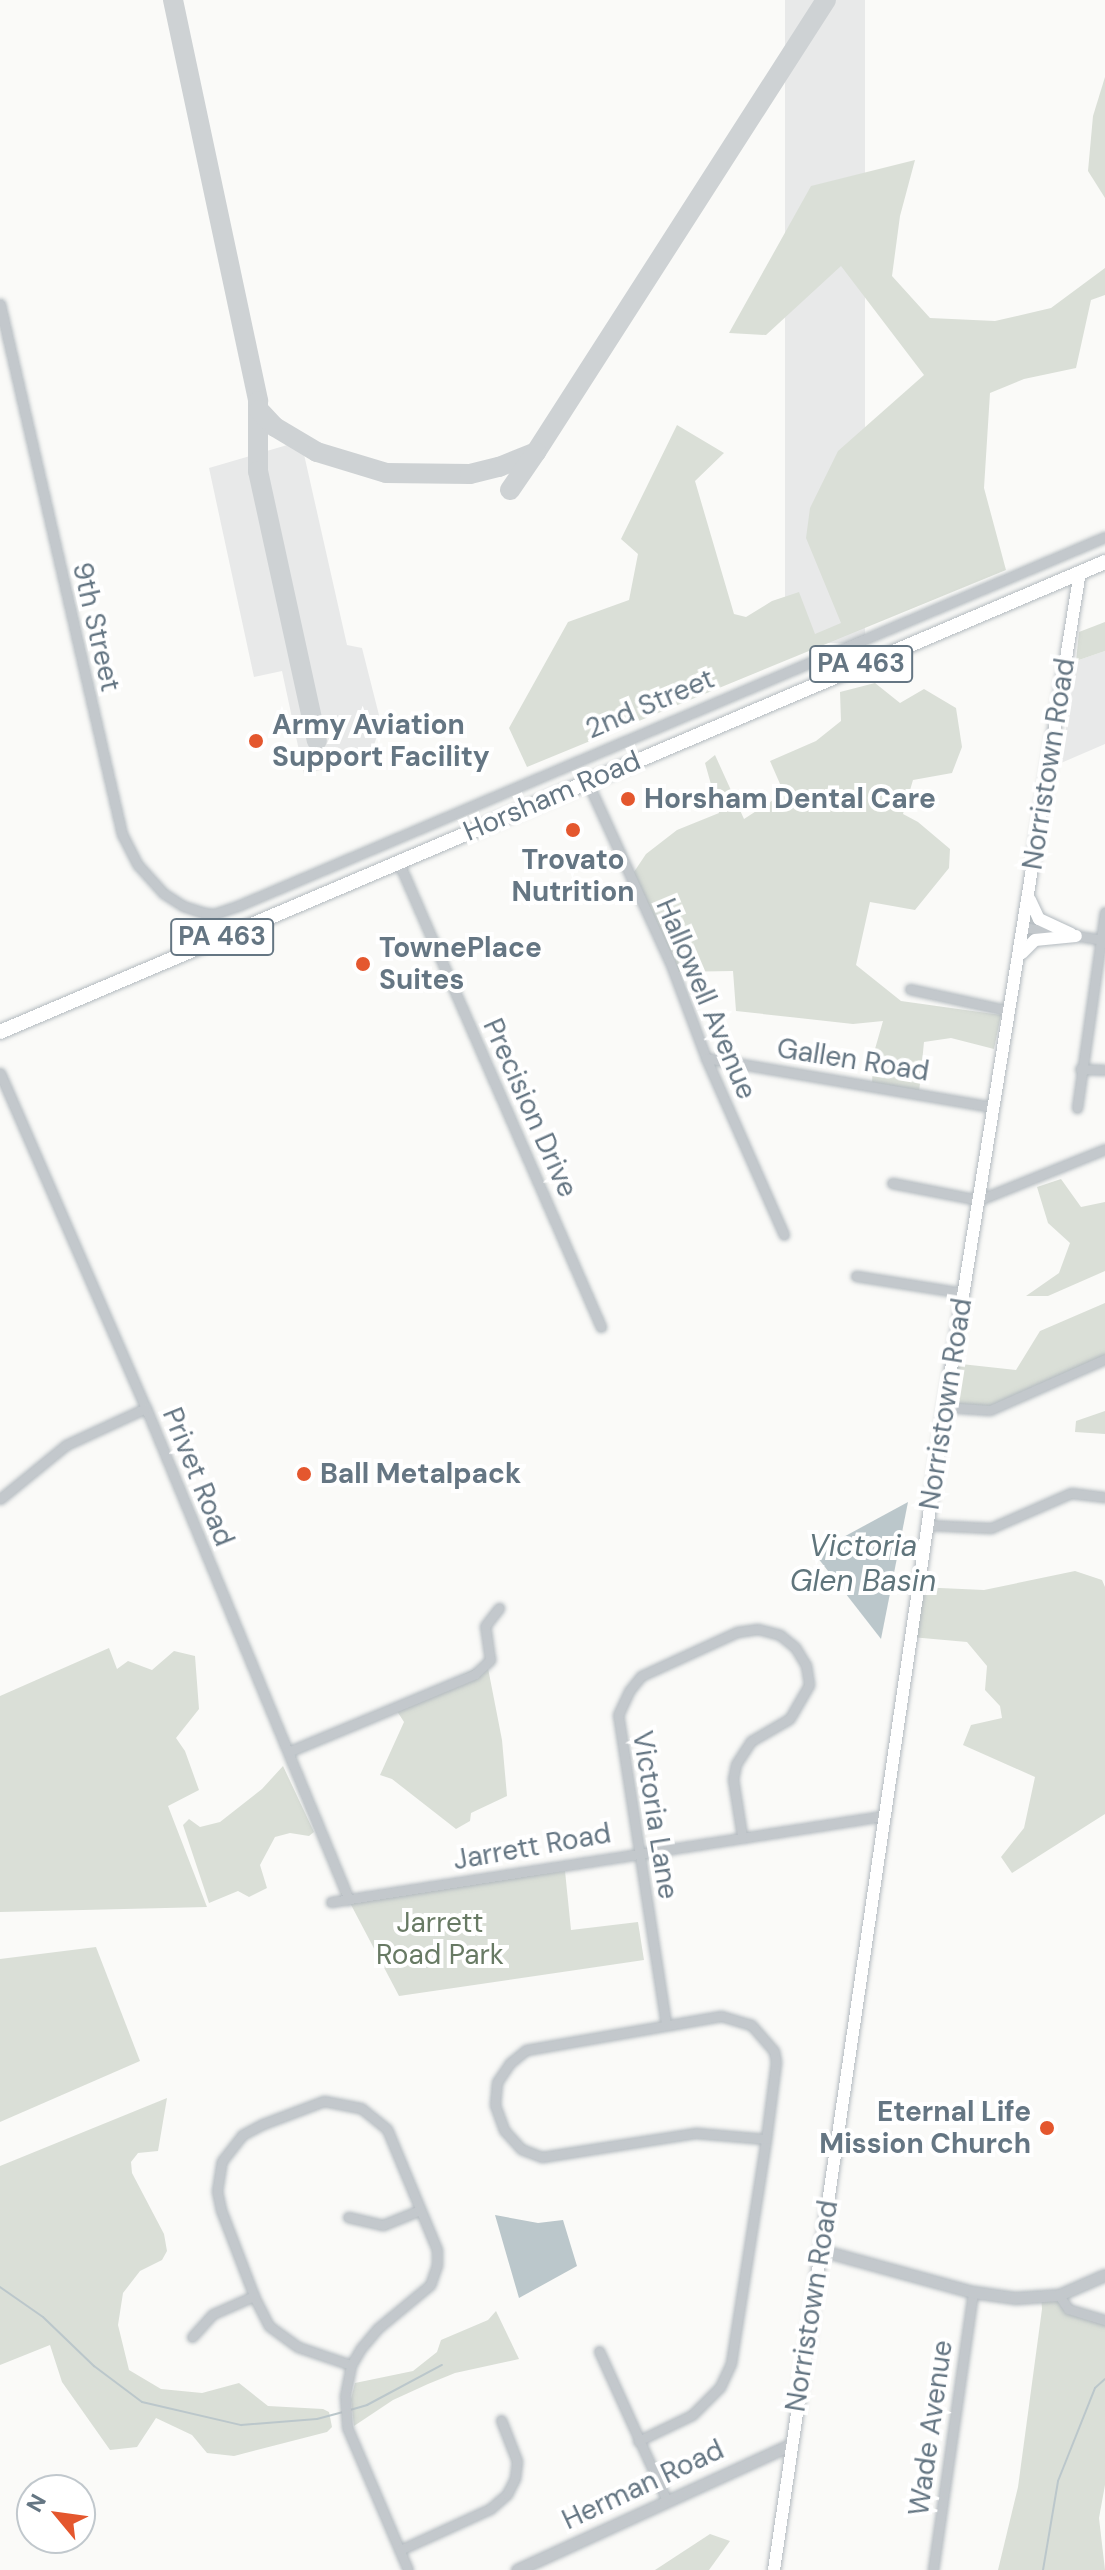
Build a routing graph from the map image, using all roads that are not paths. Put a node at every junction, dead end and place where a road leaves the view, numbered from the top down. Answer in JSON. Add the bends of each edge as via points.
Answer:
{"nodes":[{"id":1,"x":0,"y":304,"type":"edge"},
{"id":2,"x":1105,"y":537,"type":"edge"},
{"id":3,"x":1105,"y":562,"type":"edge"},
{"id":4,"x":1080,"y":572,"type":"junction"},
{"id":5,"x":587,"y":781,"type":"junction"},
{"id":6,"x":399,"y":863,"type":"junction"},
{"id":7,"x":1029,"y":893,"type":"junction"},
{"id":8,"x":1105,"y":912,"type":"edge"},
{"id":9,"x":214,"y":914,"type":"joint"},
{"id":10,"x":1023,"y":927,"type":"junction"},
{"id":11,"x":1076,"y":936,"type":"junction"},
{"id":12,"x":1103,"y":940,"type":"edge"},
{"id":13,"x":1017,"y":966,"type":"junction"},
{"id":14,"x":910,"y":989,"type":"dead end"},
{"id":15,"x":1010,"y":1011,"type":"junction"},
{"id":16,"x":0,"y":1032,"type":"edge"},
{"id":17,"x":706,"y":1058,"type":"junction"},
{"id":18,"x":1080,"y":1069,"type":"junction"},
{"id":19,"x":1105,"y":1070,"type":"edge"},
{"id":20,"x":0,"y":1073,"type":"edge"},
{"id":21,"x":994,"y":1107,"type":"junction"},
{"id":22,"x":1077,"y":1108,"type":"dead end"},
{"id":23,"x":1105,"y":1149,"type":"edge"},
{"id":24,"x":892,"y":1183,"type":"dead end"},
{"id":25,"x":979,"y":1200,"type":"junction"},
{"id":26,"x":784,"y":1235,"type":"dead end"},
{"id":27,"x":856,"y":1276,"type":"dead end"},
{"id":28,"x":963,"y":1293,"type":"junction"},
{"id":29,"x":601,"y":1327,"type":"dead end"},
{"id":30,"x":1105,"y":1359,"type":"edge"},
{"id":31,"x":945,"y":1407,"type":"junction"},
{"id":32,"x":146,"y":1408,"type":"junction"},
{"id":33,"x":1105,"y":1497,"type":"edge"},
{"id":34,"x":0,"y":1499,"type":"edge"},
{"id":35,"x":928,"y":1525,"type":"junction"},
{"id":36,"x":499,"y":1608,"type":"dead end"},
{"id":37,"x":288,"y":1752,"type":"junction"},
{"id":38,"x":883,"y":1816,"type":"junction"},
{"id":39,"x":742,"y":1836,"type":"junction"},
{"id":40,"x":639,"y":1852,"type":"junction"},
{"id":41,"x":349,"y":1900,"type":"junction"},
{"id":42,"x":331,"y":1902,"type":"dead end"},
{"id":43,"x":666,"y":2024,"type":"junction"},
{"id":44,"x":766,"y":2139,"type":"junction"},
{"id":45,"x":420,"y":2210,"type":"junction"},
{"id":46,"x":348,"y":2217,"type":"dead end"},
{"id":47,"x":820,"y":2250,"type":"junction"},
{"id":48,"x":1105,"y":2275,"type":"edge"},
{"id":49,"x":973,"y":2292,"type":"junction"},
{"id":50,"x":1059,"y":2295,"type":"junction"},
{"id":51,"x":254,"y":2296,"type":"junction"},
{"id":52,"x":1105,"y":2320,"type":"edge"},
{"id":53,"x":192,"y":2337,"type":"dead end"},
{"id":54,"x":599,"y":2351,"type":"dead end"},
{"id":55,"x":351,"y":2365,"type":"junction"},
{"id":56,"x":501,"y":2420,"type":"dead end"},
{"id":57,"x":638,"y":2441,"type":"junction"},
{"id":58,"x":790,"y":2445,"type":"junction"},
{"id":59,"x":667,"y":2501,"type":"junction"},
{"id":60,"x":400,"y":2550,"type":"junction"},
{"id":61,"x":408,"y":2570,"type":"edge"},
{"id":62,"x":517,"y":2570,"type":"edge"},
{"id":63,"x":774,"y":2570,"type":"edge"},
{"id":64,"x":933,"y":2570,"type":"edge"}],
"edges":[{"from":1,"to":9,"type":"street","name":"9th Street","via":[[122,834],[138,865],[163,893],[190,909]]},
{"from":2,"to":9,"type":"street","name":"2nd Street"},
{"from":3,"to":4,"type":"main road","name":"Horsham Road","number":"PA 463"},
{"from":4,"to":5,"type":"main road","name":"Horsham Road","number":"PA 463"},
{"from":4,"to":7,"type":"main road","name":"Norristown Road"},
{"from":5,"to":6,"type":"main road","name":"Horsham Road","number":"PA 463"},
{"from":5,"to":17,"type":"street","name":"Hallowell Avenue","via":[[670,962]]},
{"from":6,"to":16,"type":"main road","name":"Horsham Road","number":"PA 463"},
{"from":6,"to":29,"type":"street","name":"Precision Drive"},
{"from":7,"to":10,"type":"main road","name":"Norristown Road"},
{"from":7,"to":11,"type":"main road","via":[[1039,919]]},
{"from":8,"to":12,"type":"street"},
{"from":10,"to":11,"type":"street"},
{"from":10,"to":13,"type":"main road","name":"Norristown Road"},
{"from":11,"to":12,"type":"street"},
{"from":11,"to":13,"type":"main road","via":[[1031,941]]},
{"from":12,"to":18,"type":"street"},
{"from":13,"to":15,"type":"main road","name":"Norristown Road"},
{"from":14,"to":15,"type":"street"},
{"from":15,"to":21,"type":"main road","name":"Norristown Road"},
{"from":17,"to":21,"type":"street","name":"Gallen Road"},
{"from":17,"to":26,"type":"street","name":"Hallowell Avenue"},
{"from":18,"to":19,"type":"street"},
{"from":18,"to":22,"type":"street"},
{"from":20,"to":32,"type":"street","name":"Privet Road"},
{"from":21,"to":25,"type":"main road","name":"Norristown Road"},
{"from":23,"to":25,"type":"street"},
{"from":24,"to":25,"type":"street"},
{"from":25,"to":28,"type":"main road","name":"Norristown Road"},
{"from":27,"to":28,"type":"street"},
{"from":28,"to":31,"type":"main road","name":"Norristown Road"},
{"from":30,"to":31,"type":"street","via":[[990,1410]]},
{"from":31,"to":35,"type":"main road","name":"Norristown Road"},
{"from":32,"to":34,"type":"street","via":[[66,1445]]},
{"from":32,"to":37,"type":"street","name":"Privet Road"},
{"from":33,"to":35,"type":"street","via":[[1071,1493],[991,1528]]},
{"from":35,"to":38,"type":"main road","name":"Norristown Road"},
{"from":36,"to":37,"type":"street","via":[[485,1626],[490,1660],[475,1674]]},
{"from":37,"to":41,"type":"street","name":"Privet Road"},
{"from":38,"to":39,"type":"street","name":"Jarrett Road"},
{"from":38,"to":47,"type":"main road","name":"Norristown Road"},
{"from":39,"to":40,"type":"street","name":"Jarrett Road"},
{"from":39,"to":40,"type":"street","name":"Victoria Lane","via":[[733,1779],[736,1764],[751,1741],[789,1719],[809,1685],[806,1665],[795,1647],[780,1635],[758,1629],[737,1632],[641,1676],[625,1698],[618,1724]]},
{"from":40,"to":41,"type":"street","name":"Jarrett Road"},
{"from":40,"to":43,"type":"street","name":"Victoria Lane"},
{"from":41,"to":42,"type":"street","name":"Jarrett Road"},
{"from":43,"to":44,"type":"street","via":[[730,2016],[751,2025],[768,2041],[776,2062]]},
{"from":43,"to":44,"type":"street","via":[[518,2055],[503,2071],[495,2093],[504,2130],[521,2149],[542,2157],[696,2133]]},
{"from":44,"to":57,"type":"street","via":[[737,2344],[728,2371],[714,2395],[692,2415]]},
{"from":45,"to":46,"type":"street","via":[[383,2225]]},
{"from":45,"to":51,"type":"street","via":[[387,2129],[361,2108],[311,2104],[250,2130],[226,2153],[217,2185],[219,2205]]},
{"from":45,"to":55,"type":"street","via":[[437,2250],[430,2285],[378,2328]]},
{"from":47,"to":49,"type":"street"},
{"from":47,"to":58,"type":"main road","name":"Norristown Road"},
{"from":48,"to":50,"type":"street"},
{"from":49,"to":50,"type":"street","via":[[1015,2298]]},
{"from":49,"to":64,"type":"street","name":"Wade Avenue"},
{"from":50,"to":52,"type":"street","via":[[1068,2309]]},
{"from":51,"to":53,"type":"street","via":[[220,2309]]},
{"from":51,"to":55,"type":"street","via":[[269,2326],[286,2340]]},
{"from":54,"to":57,"type":"street"},
{"from":55,"to":60,"type":"street","via":[[344,2412]]},
{"from":56,"to":60,"type":"street","via":[[517,2461],[507,2494],[490,2509]]},
{"from":57,"to":59,"type":"street"},
{"from":58,"to":59,"type":"street","name":"Herman Road"},
{"from":58,"to":63,"type":"main road","name":"Norristown Road"},
{"from":59,"to":62,"type":"street","name":"Herman Road"},
{"from":60,"to":61,"type":"street"}]}
